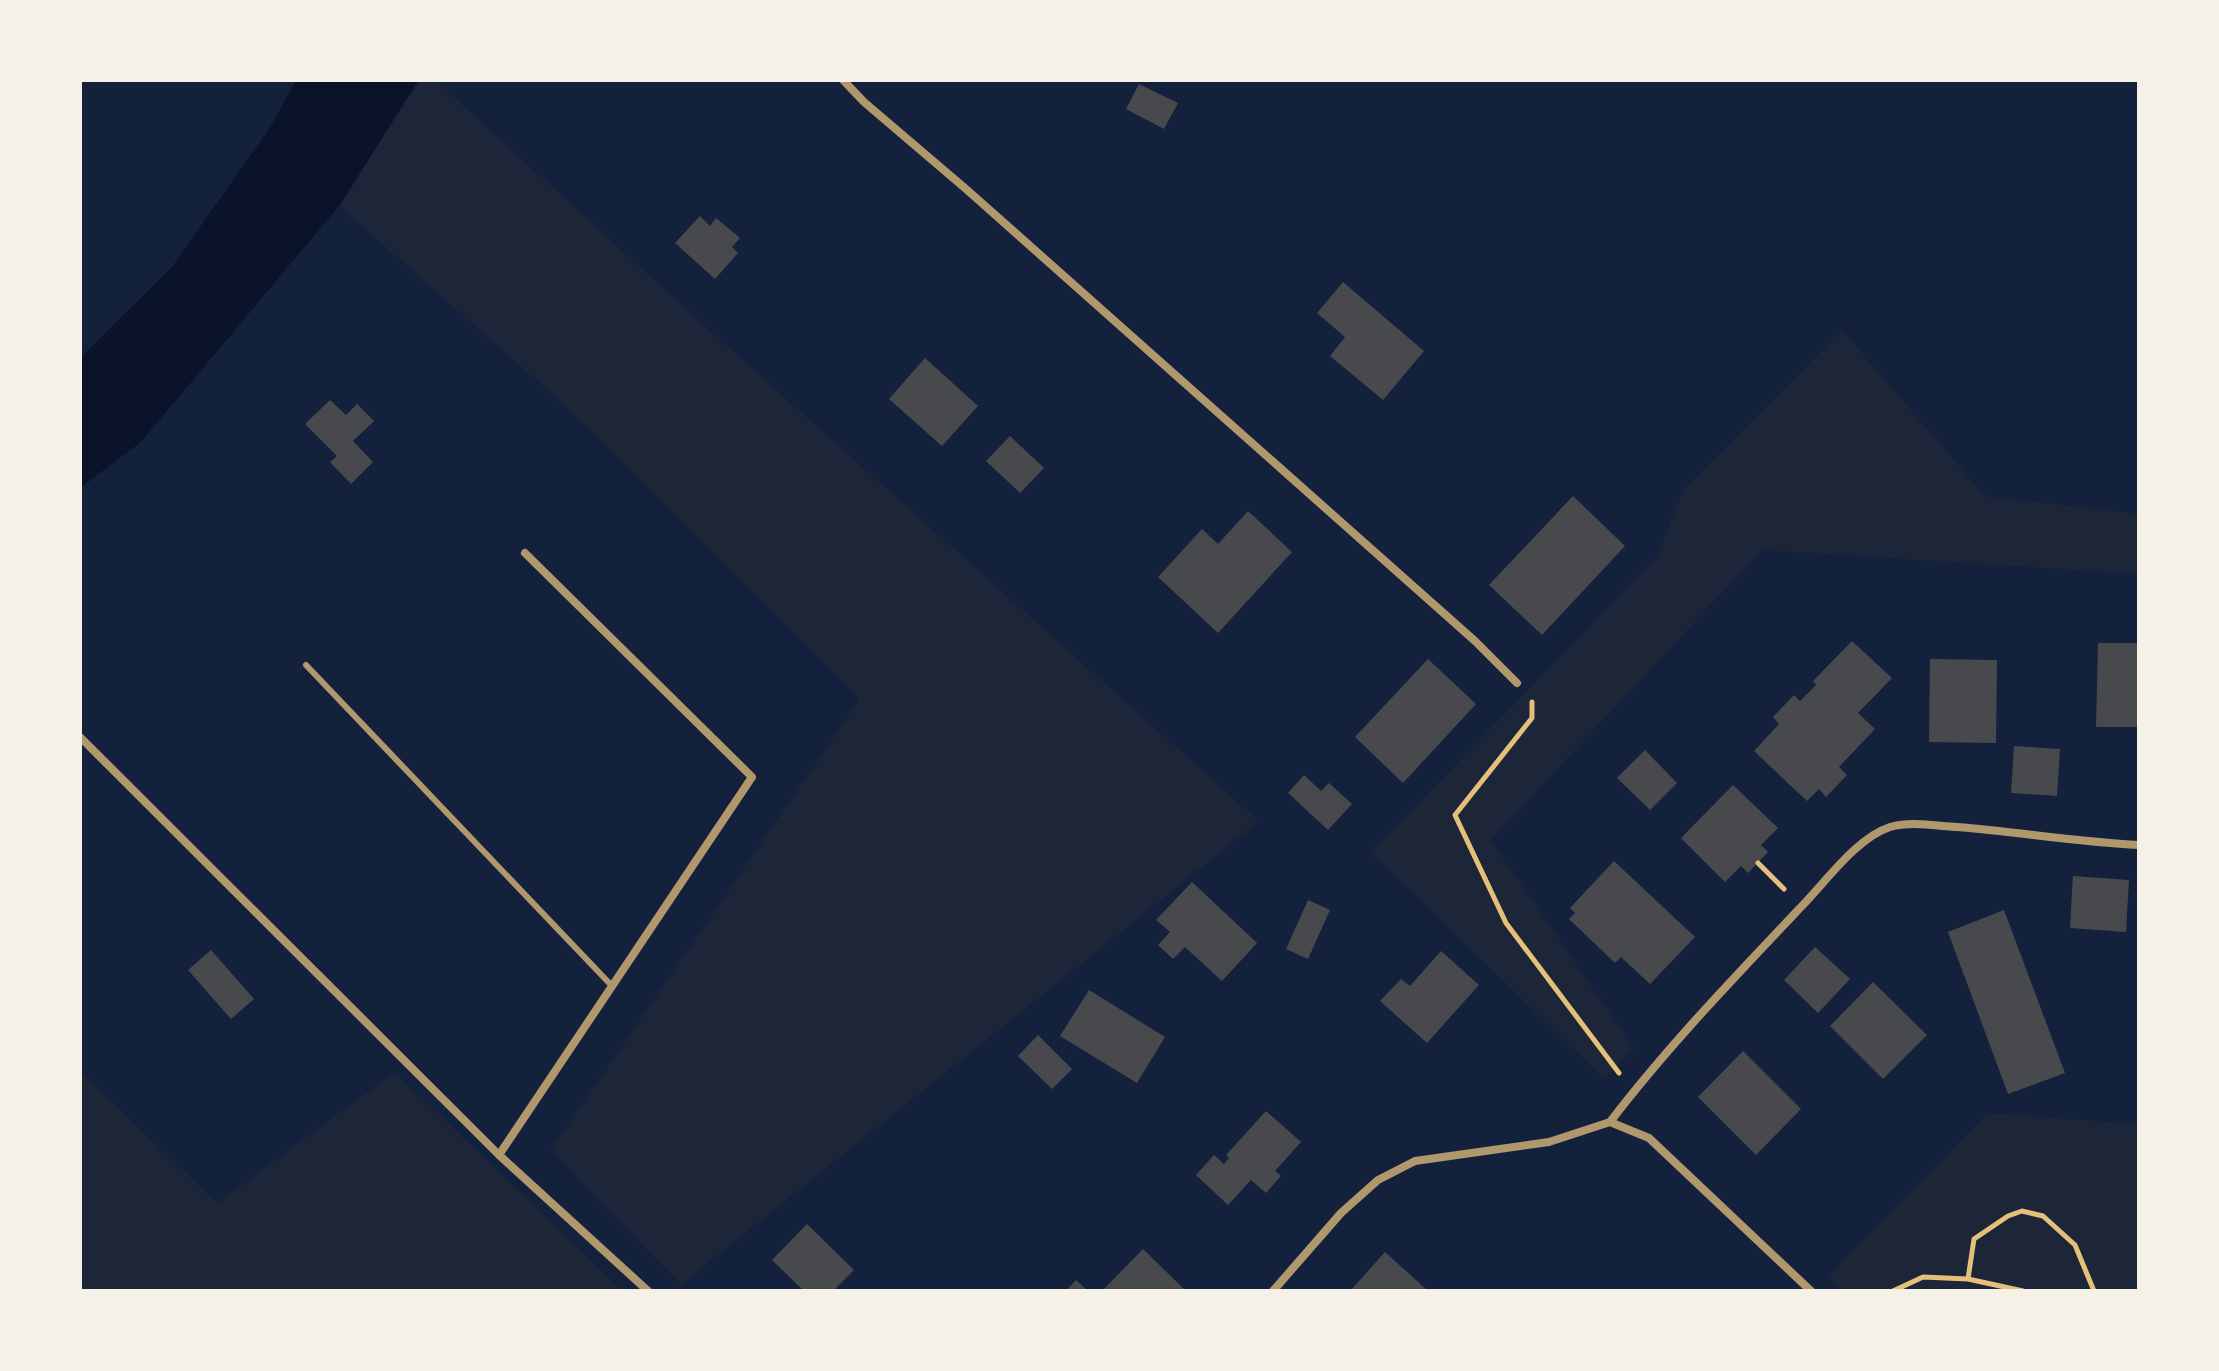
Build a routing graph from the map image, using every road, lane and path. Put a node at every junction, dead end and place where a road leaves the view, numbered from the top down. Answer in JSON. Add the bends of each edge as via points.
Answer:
{"nodes":[{"id":1,"x":843,"y":80,"type":"edge"},
{"id":2,"x":525,"y":553,"type":"dead end"},
{"id":3,"x":306,"y":665,"type":"dead end"},
{"id":4,"x":1517,"y":683,"type":"joint"},
{"id":5,"x":80,"y":737,"type":"edge"},
{"id":6,"x":2139,"y":845,"type":"edge"},
{"id":7,"x":1758,"y":863,"type":"dead end"},
{"id":8,"x":1803,"y":906,"type":"junction"},
{"id":9,"x":612,"y":986,"type":"junction"},
{"id":10,"x":1634,"y":1090,"type":"junction"},
{"id":11,"x":1610,"y":1122,"type":"junction"},
{"id":12,"x":499,"y":1155,"type":"junction"},
{"id":13,"x":1968,"y":1279,"type":"junction"},
{"id":14,"x":648,"y":1291,"type":"edge"},
{"id":15,"x":1273,"y":1291,"type":"edge"},
{"id":16,"x":1811,"y":1291,"type":"edge"},
{"id":17,"x":1893,"y":1291,"type":"edge"},
{"id":18,"x":2023,"y":1291,"type":"edge"},
{"id":19,"x":2094,"y":1291,"type":"edge"}],
"edges":[{"from":1,"to":4,"type":"street"},
{"from":2,"to":9,"type":"street","via":[[752,777]]},
{"from":3,"to":9,"type":"lane"},
{"from":4,"to":10,"type":"path","via":[[1532,699],[1532,718],[1455,815],[1506,923]]},
{"from":5,"to":12,"type":"street"},
{"from":6,"to":8,"type":"street","via":[[1976,827],[1889,828],[1857,847]]},
{"from":7,"to":8,"type":"path"},
{"from":8,"to":10,"type":"street"},
{"from":9,"to":12,"type":"street"},
{"from":10,"to":11,"type":"street"},
{"from":11,"to":15,"type":"street","via":[[1549,1142],[1415,1161],[1378,1180],[1341,1213]]},
{"from":11,"to":16,"type":"street","via":[[1649,1138]]},
{"from":12,"to":14,"type":"street"},
{"from":13,"to":17,"type":"path","via":[[1923,1277]]},
{"from":13,"to":18,"type":"path"},
{"from":13,"to":19,"type":"path","via":[[1974,1239],[2022,1211],[2043,1216],[2075,1245]]}]}
